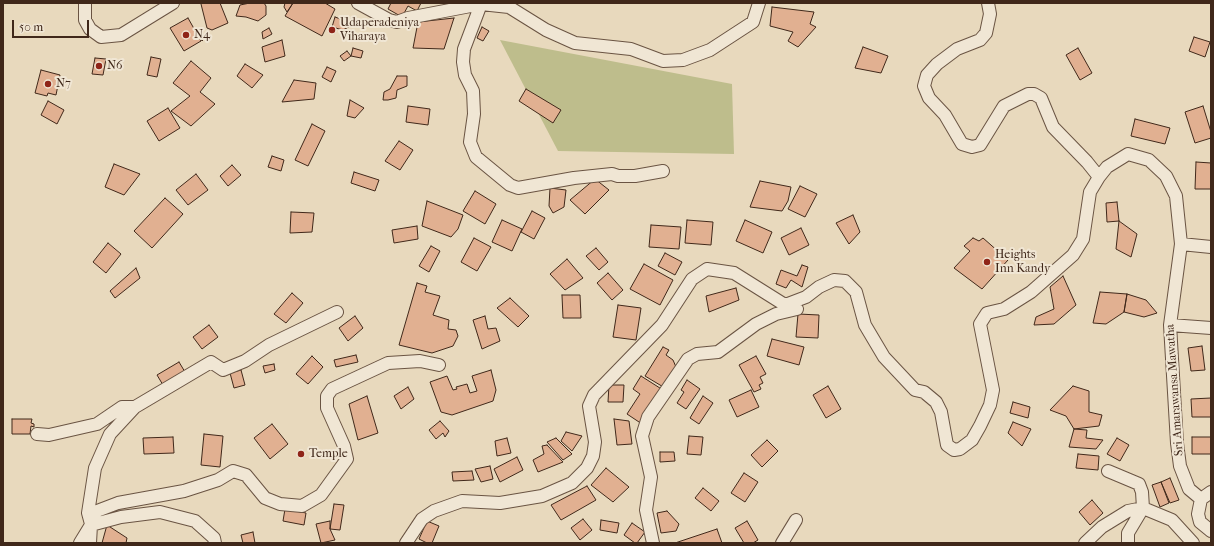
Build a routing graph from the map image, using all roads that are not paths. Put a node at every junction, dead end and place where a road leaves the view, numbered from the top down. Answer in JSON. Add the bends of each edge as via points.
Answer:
{"nodes":[{"id":1,"x":85,"y":3,"type":"edge"},
{"id":2,"x":173,"y":3,"type":"edge"},
{"id":3,"x":358,"y":3,"type":"edge"},
{"id":4,"x":759,"y":3,"type":"edge"},
{"id":5,"x":988,"y":3,"type":"edge"},
{"id":6,"x":481,"y":4,"type":"edge"},
{"id":7,"x":663,"y":171,"type":"dead end"},
{"id":8,"x":1099,"y":177,"type":"junction"},
{"id":9,"x":1181,"y":244,"type":"junction"},
{"id":10,"x":1211,"y":247,"type":"edge"},
{"id":11,"x":806,"y":297,"type":"junction"},
{"id":12,"x":337,"y":312,"type":"dead end"},
{"id":13,"x":1170,"y":325,"type":"junction"},
{"id":14,"x":1211,"y":328,"type":"edge"},
{"id":15,"x":439,"y":365,"type":"dead end"},
{"id":16,"x":135,"y":407,"type":"junction"},
{"id":17,"x":37,"y":434,"type":"dead end"},
{"id":18,"x":1108,"y":471,"type":"dead end"},
{"id":19,"x":1211,"y":492,"type":"edge"},
{"id":20,"x":1201,"y":499,"type":"junction"},
{"id":21,"x":1143,"y":508,"type":"junction"},
{"id":22,"x":796,"y":520,"type":"dead end"},
{"id":23,"x":91,"y":525,"type":"junction"},
{"id":24,"x":1211,"y":531,"type":"edge"},
{"id":25,"x":80,"y":543,"type":"edge"},
{"id":26,"x":90,"y":543,"type":"edge"},
{"id":27,"x":215,"y":543,"type":"edge"},
{"id":28,"x":406,"y":543,"type":"edge"},
{"id":29,"x":653,"y":543,"type":"edge"},
{"id":30,"x":782,"y":543,"type":"edge"},
{"id":31,"x":1085,"y":543,"type":"edge"},
{"id":32,"x":1128,"y":543,"type":"edge"},
{"id":33,"x":1194,"y":543,"type":"edge"}],
"edges":[{"from":1,"to":2,"type":"street","via":[[84,20],[90,29],[101,37],[121,35]]},
{"from":3,"to":6,"type":"street","via":[[397,22]]},
{"from":4,"to":6,"type":"street","via":[[753,22],[710,50],[683,60],[663,61],[630,49],[575,43],[546,30],[509,7]]},
{"from":5,"to":8,"type":"street","via":[[990,14],[986,32],[980,40],[957,49],[936,64],[927,75],[924,86],[929,98],[945,115],[962,144],[972,147],[980,145],[1004,106],[1028,94],[1034,94],[1041,98],[1053,127]]},
{"from":6,"to":7,"type":"street","via":[[464,49],[463,62],[465,75],[473,92],[474,114],[470,142],[476,158],[510,185],[518,188],[574,178],[612,174],[635,176]]},
{"from":8,"to":9,"type":"street","name":"Sri Amarawansa Mawatha","via":[[1107,167],[1128,154],[1149,160],[1166,176],[1176,196]]},
{"from":8,"to":11,"type":"street","name":"Sri Amarawansa Mawatha","via":[[1090,192],[1083,238],[1074,255],[1031,292],[1004,309],[987,312],[980,324],[993,390],[990,405],[980,426],[972,440],[960,449],[954,450],[947,445],[941,412],[936,402],[924,392],[915,390],[884,358],[865,325],[856,292],[845,280],[834,280]]},
{"from":9,"to":10,"type":"street"},
{"from":9,"to":13,"type":"street","name":"Sri Amarawansa Mawatha"},
{"from":11,"to":28,"type":"street","name":"Sri Amarawansa Mawatha","via":[[785,305],[734,273],[707,269],[692,279],[662,325],[594,395],[589,406],[595,442],[593,456],[587,468],[572,483],[542,496],[500,503],[462,502],[434,511],[422,519]]},
{"from":11,"to":29,"type":"street","via":[[804,304],[796,310],[776,314],[756,324],[718,352],[697,354],[688,359],[648,416],[642,436],[651,477],[646,510]]},
{"from":12,"to":16,"type":"street","via":[[223,370],[212,362]]},
{"from":13,"to":14,"type":"street"},
{"from":13,"to":20,"type":"street","name":"Sri Amarawansa Mawatha","via":[[1180,466],[1189,488]]},
{"from":15,"to":23,"type":"street","via":[[420,361],[388,363],[332,389],[327,396],[327,408],[347,459],[321,496],[302,506],[280,504],[265,498],[246,475],[233,471],[218,480],[184,491],[118,504],[97,511]]},
{"from":16,"to":17,"type":"street","via":[[122,407],[97,424],[49,435]]},
{"from":16,"to":23,"type":"street","via":[[110,434],[95,468],[88,513]]},
{"from":18,"to":21,"type":"street","via":[[1139,484]]},
{"from":19,"to":20,"type":"street"},
{"from":20,"to":24,"type":"street","via":[[1198,514],[1200,522]]},
{"from":21,"to":31,"type":"street","via":[[1128,511],[1102,527]]},
{"from":21,"to":32,"type":"street","via":[[1128,533]]},
{"from":21,"to":33,"type":"street","via":[[1172,520]]},
{"from":22,"to":30,"type":"street"},
{"from":23,"to":25,"type":"street"},
{"from":23,"to":26,"type":"street"},
{"from":23,"to":27,"type":"street","via":[[121,516],[160,512],[195,521],[214,538]]}]}
